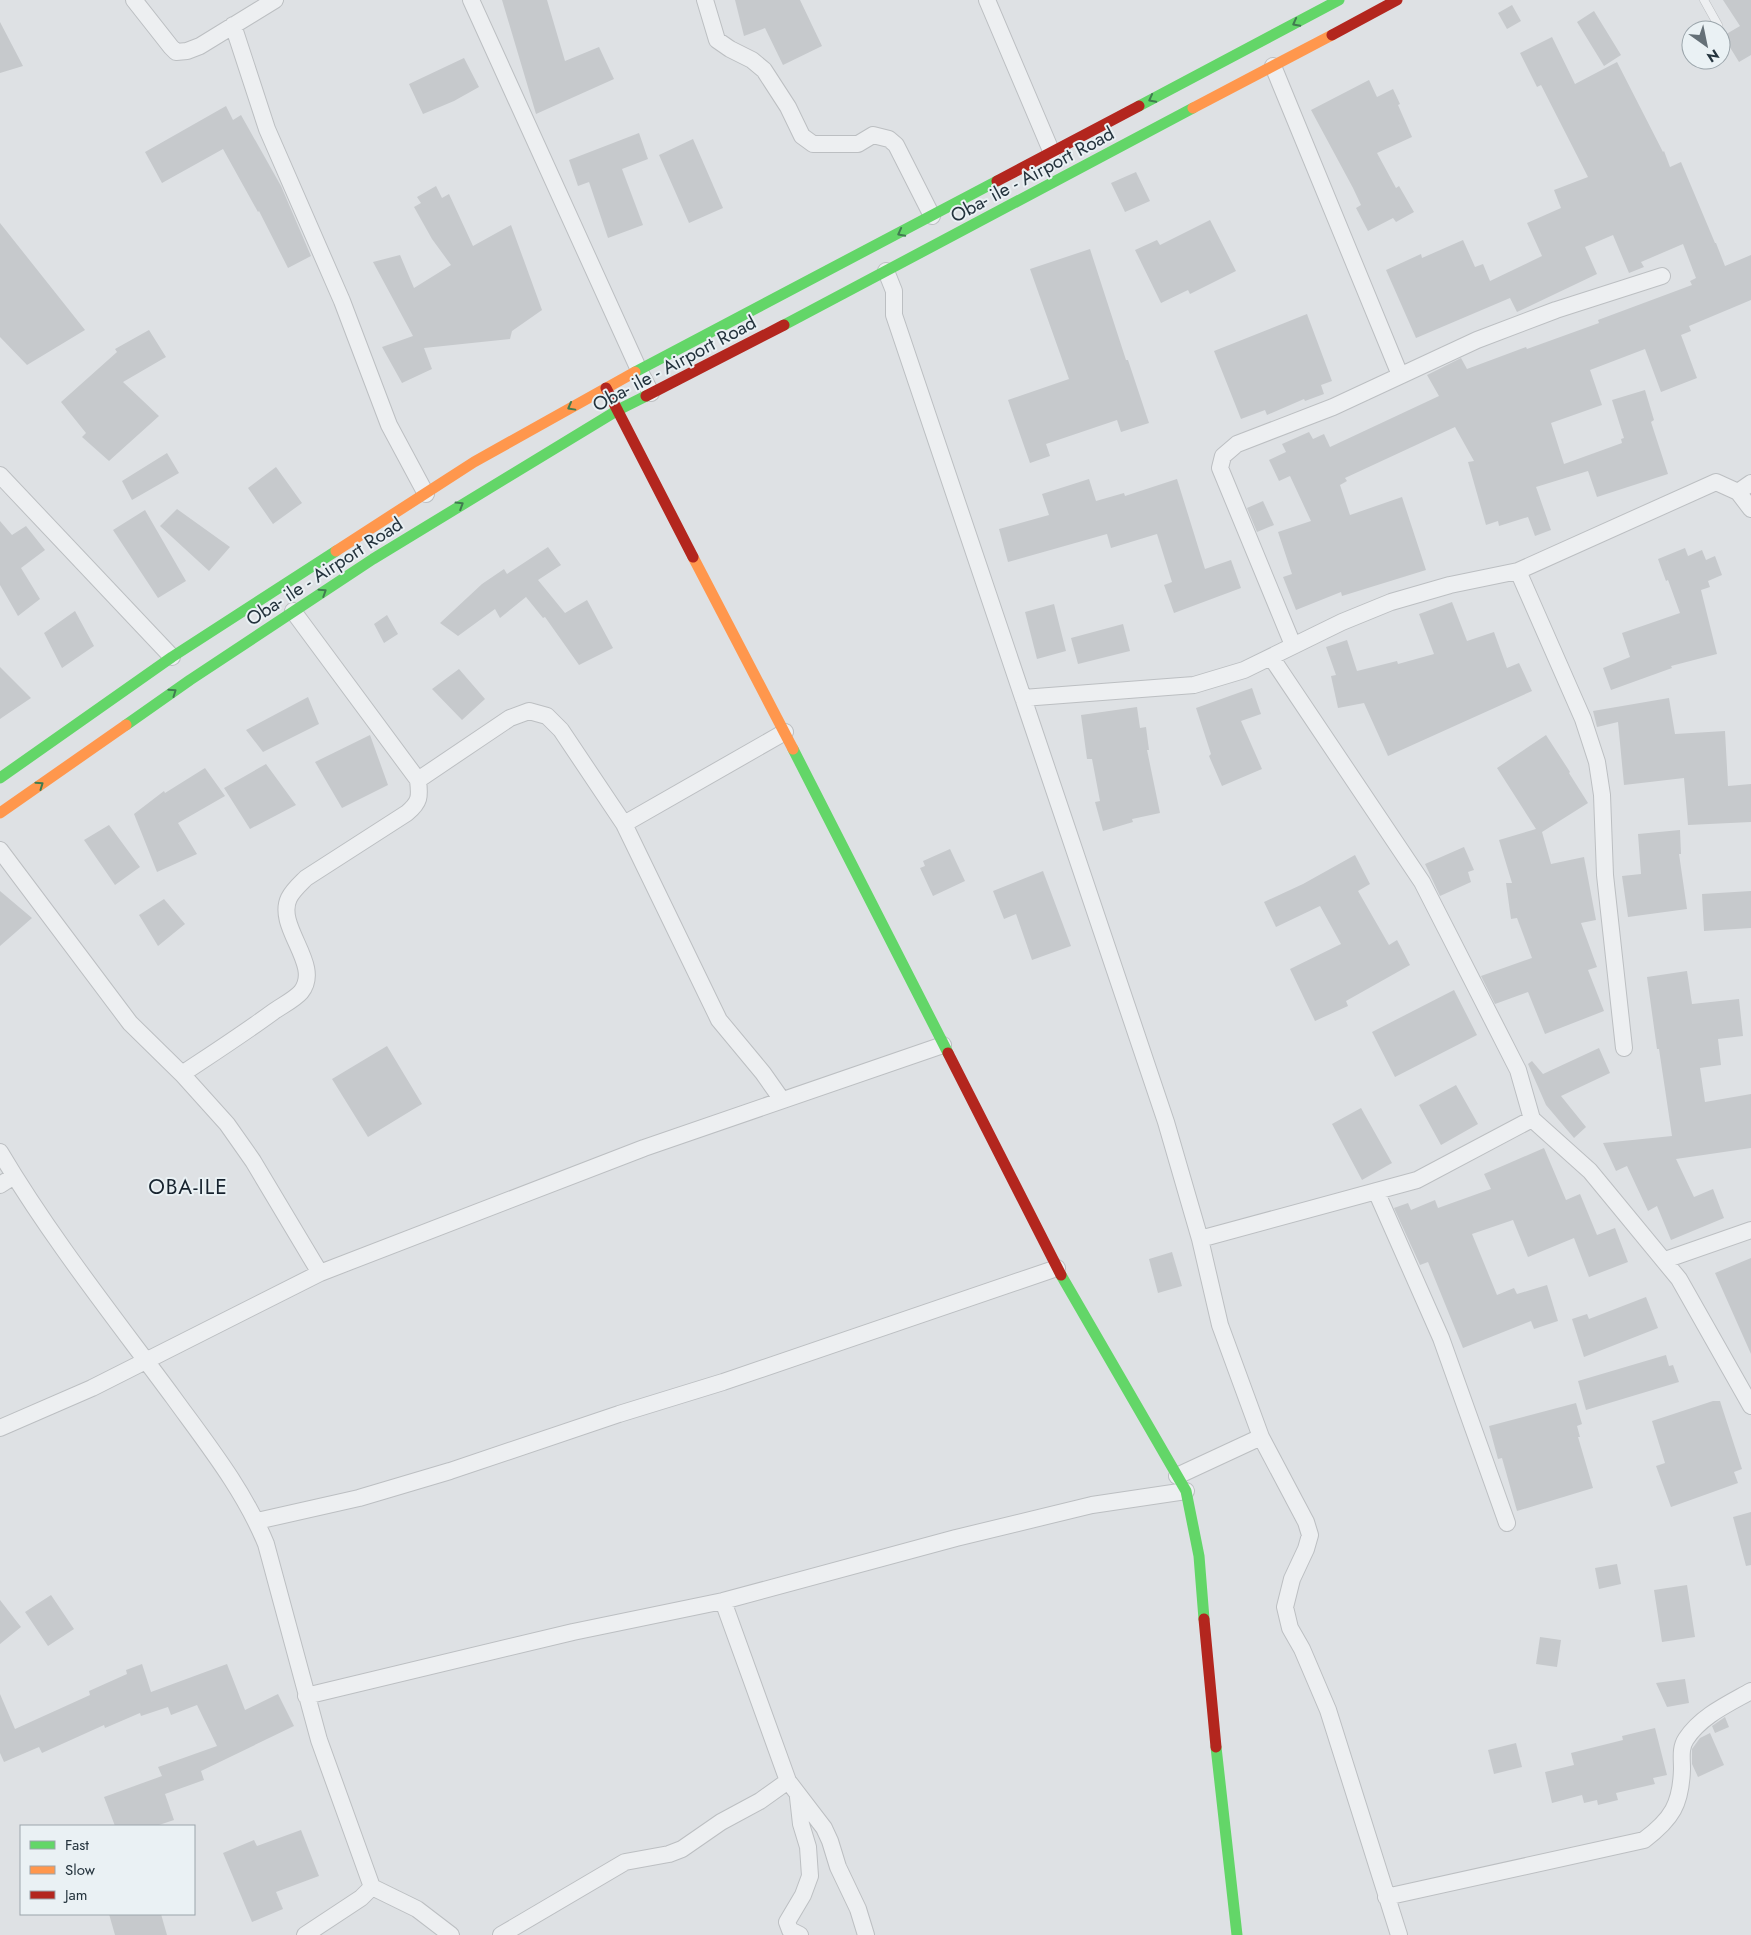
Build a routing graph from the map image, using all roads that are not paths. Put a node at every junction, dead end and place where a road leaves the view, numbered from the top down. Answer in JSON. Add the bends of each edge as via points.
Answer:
{"nodes":[{"id":1,"x":134,"y":0,"type":"edge"},
{"id":2,"x":275,"y":0,"type":"edge"},
{"id":3,"x":472,"y":0,"type":"edge"},
{"id":4,"x":705,"y":0,"type":"edge"},
{"id":5,"x":987,"y":0,"type":"edge"},
{"id":6,"x":1339,"y":0,"type":"edge"},
{"id":7,"x":1397,"y":0,"type":"edge"},
{"id":8,"x":1704,"y":0,"type":"edge"},
{"id":9,"x":1715,"y":20,"type":"edge"},
{"id":10,"x":233,"y":26,"type":"junction"},
{"id":11,"x":1273,"y":66,"type":"junction"},
{"id":12,"x":1052,"y":153,"type":"junction"},
{"id":13,"x":932,"y":216,"type":"junction"},
{"id":14,"x":886,"y":271,"type":"junction"},
{"id":15,"x":1662,"y":276,"type":"dead end"},
{"id":16,"x":639,"y":370,"type":"junction"},
{"id":17,"x":1400,"y":375,"type":"junction"},
{"id":18,"x":606,"y":388,"type":"junction"},
{"id":19,"x":652,"y":393,"type":"junction"},
{"id":20,"x":618,"y":410,"type":"junction"},
{"id":21,"x":482,"y":474,"type":"junction"},
{"id":22,"x":0,"y":475,"type":"edge"},
{"id":23,"x":1745,"y":488,"type":"edge"},
{"id":24,"x":426,"y":494,"type":"junction"},
{"id":25,"x":1751,"y":509,"type":"edge"},
{"id":26,"x":1518,"y":571,"type":"junction"},
{"id":27,"x":293,"y":611,"type":"junction"},
{"id":28,"x":1293,"y":645,"type":"junction"},
{"id":29,"x":1271,"y":656,"type":"junction"},
{"id":30,"x":172,"y":657,"type":"junction"},
{"id":31,"x":1023,"y":698,"type":"junction"},
{"id":32,"x":785,"y":732,"type":"junction"},
{"id":33,"x":0,"y":778,"type":"edge"},
{"id":34,"x":418,"y":780,"type":"junction"},
{"id":35,"x":0,"y":813,"type":"edge"},
{"id":36,"x":624,"y":824,"type":"junction"},
{"id":37,"x":0,"y":850,"type":"edge"},
{"id":38,"x":943,"y":1045,"type":"junction"},
{"id":39,"x":1624,"y":1048,"type":"dead end"},
{"id":40,"x":182,"y":1074,"type":"junction"},
{"id":41,"x":782,"y":1100,"type":"junction"},
{"id":42,"x":1532,"y":1119,"type":"junction"},
{"id":43,"x":0,"y":1152,"type":"edge"},
{"id":44,"x":14,"y":1176,"type":"junction"},
{"id":45,"x":0,"y":1185,"type":"edge"},
{"id":46,"x":1376,"y":1191,"type":"junction"},
{"id":47,"x":1751,"y":1230,"type":"edge"},
{"id":48,"x":1200,"y":1238,"type":"junction"},
{"id":49,"x":1665,"y":1260,"type":"junction"},
{"id":50,"x":1057,"y":1268,"type":"junction"},
{"id":51,"x":320,"y":1273,"type":"junction"},
{"id":52,"x":146,"y":1361,"type":"junction"},
{"id":53,"x":1751,"y":1406,"type":"edge"},
{"id":54,"x":0,"y":1428,"type":"edge"},
{"id":55,"x":1261,"y":1437,"type":"junction"},
{"id":56,"x":1177,"y":1476,"type":"junction"},
{"id":57,"x":1186,"y":1491,"type":"junction"},
{"id":58,"x":257,"y":1522,"type":"junction"},
{"id":59,"x":1507,"y":1523,"type":"dead end"},
{"id":60,"x":723,"y":1601,"type":"junction"},
{"id":61,"x":1751,"y":1691,"type":"edge"},
{"id":62,"x":306,"y":1696,"type":"junction"},
{"id":63,"x":788,"y":1781,"type":"junction"},
{"id":64,"x":798,"y":1797,"type":"junction"},
{"id":65,"x":372,"y":1887,"type":"junction"},
{"id":66,"x":1386,"y":1897,"type":"junction"},
{"id":67,"x":306,"y":1935,"type":"edge"},
{"id":68,"x":451,"y":1935,"type":"edge"},
{"id":69,"x":501,"y":1935,"type":"edge"},
{"id":70,"x":800,"y":1935,"type":"edge"},
{"id":71,"x":866,"y":1935,"type":"edge"},
{"id":72,"x":1237,"y":1935,"type":"edge"},
{"id":73,"x":1398,"y":1935,"type":"edge"}],
"edges":[{"from":1,"to":10,"type":"street","via":[[176,52],[200,46]]},
{"from":2,"to":10,"type":"street"},
{"from":3,"to":16,"type":"street"},
{"from":4,"to":13,"type":"street","via":[[717,40],[764,70],[802,136],[813,144],[858,144],[873,136],[889,139],[896,145]]},
{"from":5,"to":12,"type":"street"},
{"from":6,"to":12,"type":"main road","name":"Oba- ile - Airport Road","one_way":true},
{"from":7,"to":11,"type":"main road","name":"Oba- ile - Airport Road"},
{"from":8,"to":9,"type":"lane"},
{"from":10,"to":24,"type":"street","via":[[267,128],[342,301],[389,425]]},
{"from":11,"to":14,"type":"main road","name":"Oba- ile - Airport Road"},
{"from":11,"to":17,"type":"street"},
{"from":12,"to":13,"type":"main road","name":"Oba- ile - Airport Road"},
{"from":13,"to":16,"type":"main road","name":"Oba- ile - Airport Road","one_way":true},
{"from":14,"to":19,"type":"main road","name":"Oba- ile - Airport Road"},
{"from":14,"to":31,"type":"street","via":[[894,291],[894,314]]},
{"from":15,"to":17,"type":"street","via":[[1556,310],[1477,340]]},
{"from":16,"to":18,"type":"main road","name":"Oba- ile - Airport Road"},
{"from":16,"to":19,"type":"street"},
{"from":17,"to":28,"type":"street","via":[[1333,407],[1237,444],[1223,456],[1220,468]]},
{"from":18,"to":20,"type":"main road"},
{"from":18,"to":21,"type":"main road","name":"Oba- ile - Airport Road","one_way":true},
{"from":19,"to":20,"type":"main road","name":"Oba- ile - Airport Road"},
{"from":20,"to":21,"type":"main road","name":"Oba- ile - Airport Road"},
{"from":20,"to":32,"type":"main road"},
{"from":21,"to":24,"type":"main road","name":"Oba- ile - Airport Road"},
{"from":27,"to":21,"type":"main road","name":"Oba- ile - Airport Road","one_way":true,"via":[[373,559]]},
{"from":22,"to":30,"type":"street"},
{"from":23,"to":25,"type":"street"},
{"from":23,"to":26,"type":"street","via":[[1716,482]]},
{"from":24,"to":30,"type":"main road","name":"Oba- ile - Airport Road"},
{"from":26,"to":28,"type":"street","via":[[1450,584],[1391,602]]},
{"from":26,"to":39,"type":"street","via":[[1583,719],[1597,762],[1602,795],[1605,875]]},
{"from":27,"to":34,"type":"street"},
{"from":35,"to":27,"type":"main road","name":"Oba- ile - Airport Road","one_way":true},
{"from":28,"to":29,"type":"street"},
{"from":29,"to":31,"type":"street","via":[[1244,670],[1194,685]]},
{"from":29,"to":42,"type":"street","via":[[1422,882],[1518,1070]]},
{"from":30,"to":33,"type":"main road","name":"Oba- ile - Airport Road"},
{"from":31,"to":48,"type":"street","via":[[1166,1122]]},
{"from":32,"to":36,"type":"street"},
{"from":32,"to":38,"type":"main road"},
{"from":34,"to":36,"type":"street","via":[[510,718],[529,711],[547,716],[561,730]]},
{"from":34,"to":40,"type":"street","via":[[420,796],[415,806],[306,878],[288,900],[289,927],[302,953],[307,978],[301,992]]},
{"from":36,"to":41,"type":"street","via":[[719,1020],[764,1073]]},
{"from":37,"to":40,"type":"street","via":[[130,1023]]},
{"from":38,"to":41,"type":"street"},
{"from":38,"to":50,"type":"main road"},
{"from":40,"to":51,"type":"street","via":[[227,1124],[248,1154]]},
{"from":41,"to":51,"type":"street","via":[[644,1148]]},
{"from":42,"to":46,"type":"street","via":[[1417,1180]]},
{"from":42,"to":49,"type":"street","via":[[1590,1171]]},
{"from":43,"to":44,"type":"street"},
{"from":44,"to":45,"type":"street"},
{"from":44,"to":52,"type":"street"},
{"from":46,"to":48,"type":"street"},
{"from":46,"to":59,"type":"street","via":[[1441,1338]]},
{"from":47,"to":49,"type":"street"},
{"from":48,"to":55,"type":"street","via":[[1220,1326]]},
{"from":49,"to":53,"type":"street","via":[[1680,1279]]},
{"from":50,"to":56,"type":"main road"},
{"from":50,"to":58,"type":"street","via":[[441,1473],[359,1498]]},
{"from":51,"to":52,"type":"street"},
{"from":52,"to":54,"type":"street"},
{"from":52,"to":58,"type":"street","via":[[222,1463]]},
{"from":55,"to":56,"type":"street"},
{"from":55,"to":66,"type":"street","via":[[1310,1535],[1292,1579],[1285,1607],[1290,1628],[1328,1710]]},
{"from":56,"to":57,"type":"main road"},
{"from":57,"to":60,"type":"street","via":[[1074,1510],[956,1538]]},
{"from":57,"to":72,"type":"main road","via":[[1200,1567]]},
{"from":58,"to":62,"type":"street","via":[[285,1611]]},
{"from":60,"to":62,"type":"street","via":[[574,1632]]},
{"from":60,"to":63,"type":"street"},
{"from":61,"to":66,"type":"street","via":[[1702,1721],[1685,1740],[1681,1751],[1680,1794],[1672,1814],[1644,1840]]},
{"from":62,"to":65,"type":"street"},
{"from":63,"to":64,"type":"street"},
{"from":63,"to":69,"type":"street","via":[[682,1849],[625,1862]]},
{"from":64,"to":70,"type":"street","via":[[808,1846],[810,1876],[787,1922],[790,1930]]},
{"from":64,"to":71,"type":"street","via":[[824,1828]]},
{"from":65,"to":67,"type":"street"},
{"from":65,"to":68,"type":"street","via":[[417,1909]]},
{"from":66,"to":73,"type":"street"}]}
